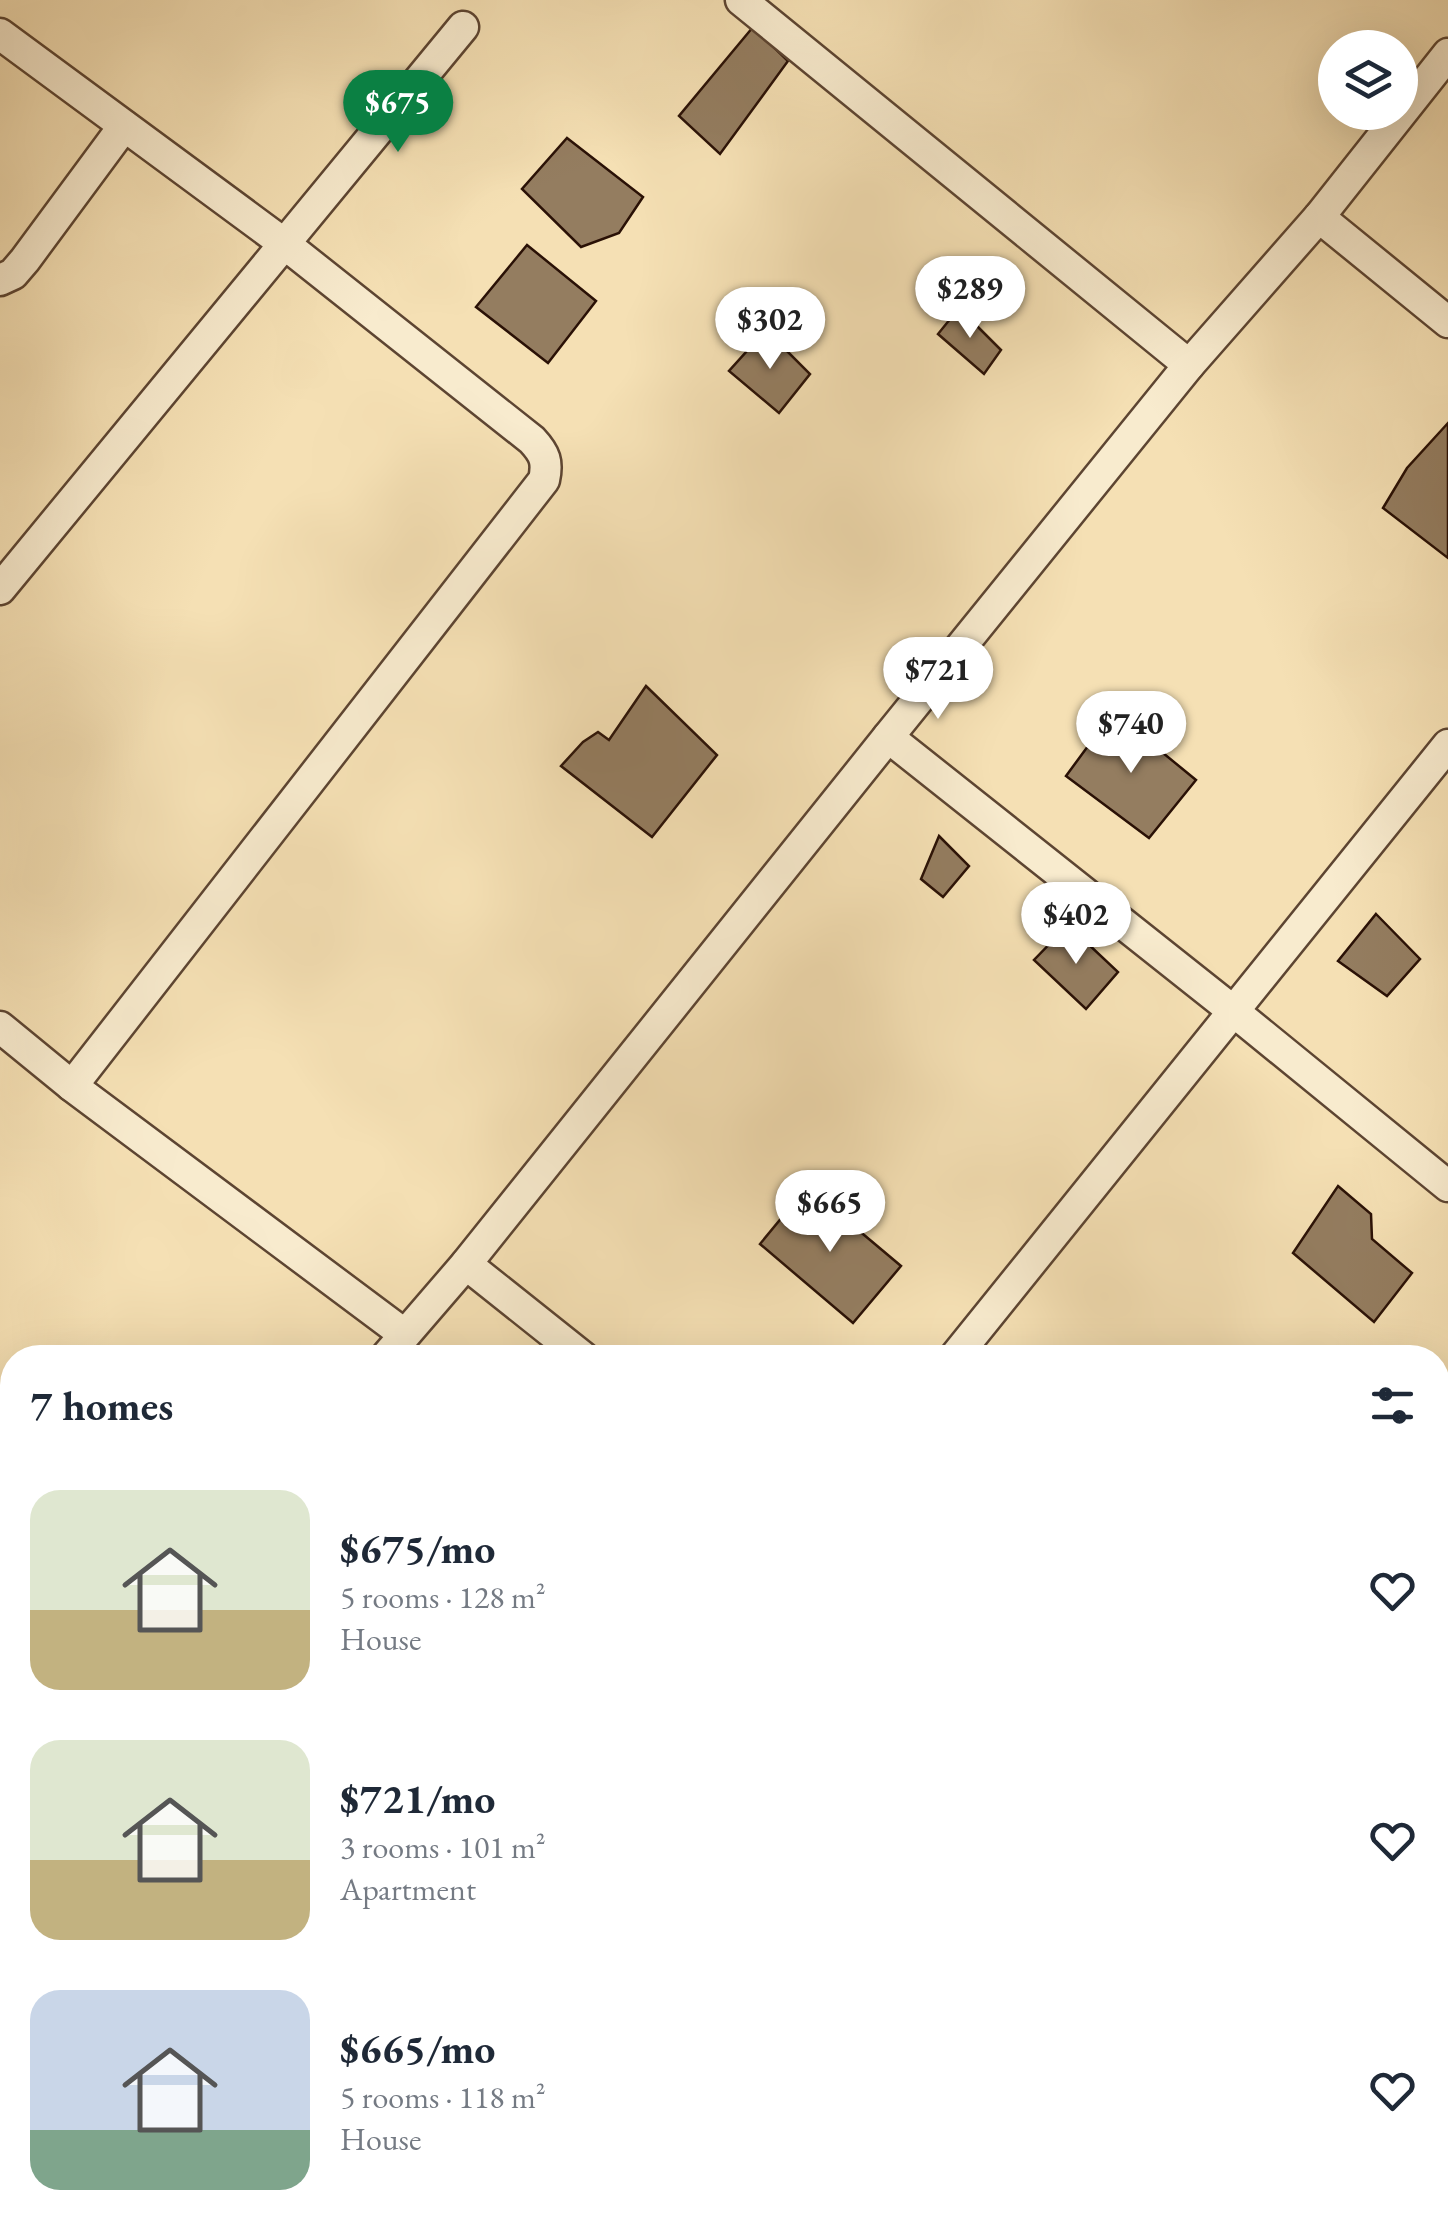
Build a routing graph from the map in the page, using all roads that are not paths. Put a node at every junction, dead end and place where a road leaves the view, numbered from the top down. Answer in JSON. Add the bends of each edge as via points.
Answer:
{"nodes":[{"id":1,"x":741,"y":0,"type":"edge"},
{"id":2,"x":463,"y":27,"type":"dead end"},
{"id":3,"x":0,"y":34,"type":"edge"},
{"id":4,"x":1448,"y":54,"type":"edge"},
{"id":5,"x":124,"y":126,"type":"junction"},
{"id":6,"x":1319,"y":216,"type":"junction"},
{"id":7,"x":286,"y":245,"type":"junction"},
{"id":8,"x":0,"y":280,"type":"edge"},
{"id":9,"x":1448,"y":322,"type":"edge"},
{"id":10,"x":1190,"y":365,"type":"junction"},
{"id":11,"x":2,"y":583,"type":"edge"},
{"id":12,"x":888,"y":736,"type":"junction"},
{"id":13,"x":1448,"y":745,"type":"edge"},
{"id":14,"x":1232,"y":1010,"type":"junction"},
{"id":15,"x":0,"y":1027,"type":"edge"},
{"id":16,"x":72,"y":1086,"type":"junction"},
{"id":17,"x":1448,"y":1186,"type":"edge"},
{"id":18,"x":466,"y":1264,"type":"junction"},
{"id":19,"x":394,"y":1345,"type":"edge"},
{"id":20,"x":396,"y":1345,"type":"edge"},
{"id":21,"x":568,"y":1345,"type":"edge"},
{"id":22,"x":964,"y":1345,"type":"edge"}],
"edges":[{"from":1,"to":10,"type":"street"},
{"from":2,"to":7,"type":"street"},
{"from":3,"to":5,"type":"street"},
{"from":4,"to":6,"type":"street"},
{"from":5,"to":7,"type":"street"},
{"from":5,"to":8,"type":"street","via":[[13,274]]},
{"from":6,"to":9,"type":"street"},
{"from":6,"to":10,"type":"street"},
{"from":7,"to":11,"type":"street"},
{"from":7,"to":16,"type":"street","via":[[532,440],[544,453],[544,480]]},
{"from":10,"to":12,"type":"street"},
{"from":12,"to":14,"type":"street"},
{"from":12,"to":18,"type":"street"},
{"from":13,"to":14,"type":"street"},
{"from":14,"to":17,"type":"street"},
{"from":14,"to":22,"type":"street"},
{"from":15,"to":16,"type":"street"},
{"from":16,"to":19,"type":"street"},
{"from":18,"to":20,"type":"street"},
{"from":18,"to":21,"type":"street"}]}
